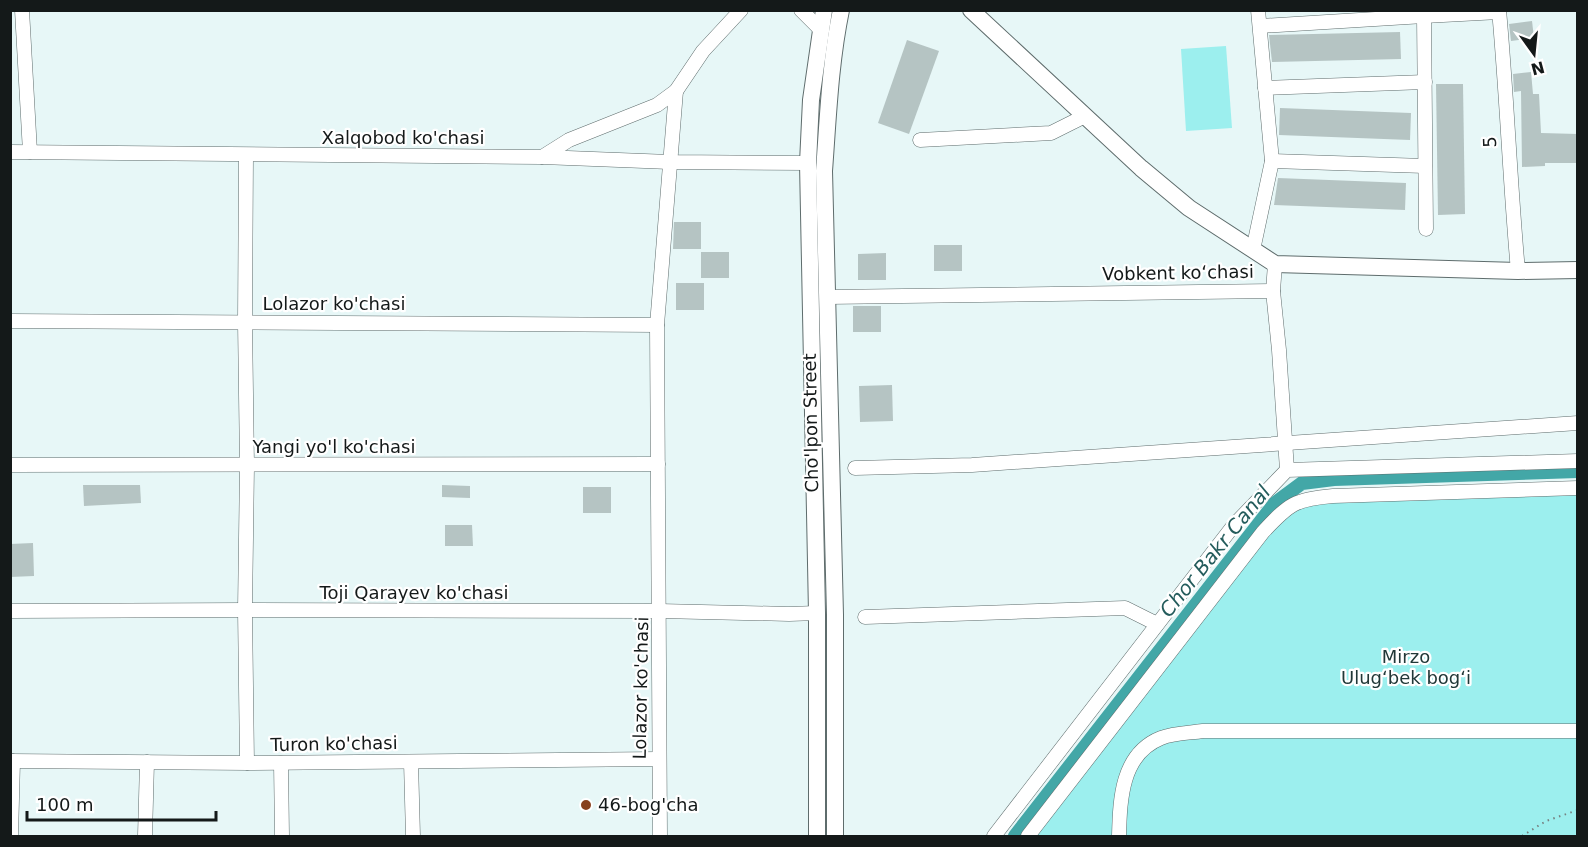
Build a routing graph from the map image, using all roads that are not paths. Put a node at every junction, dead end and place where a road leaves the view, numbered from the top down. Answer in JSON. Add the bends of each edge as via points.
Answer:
{"nodes":[{"id":1,"x":22,"y":10,"type":"edge"},
{"id":2,"x":741,"y":10,"type":"edge"},
{"id":3,"x":801,"y":10,"type":"edge"},
{"id":4,"x":970,"y":10,"type":"edge"},
{"id":5,"x":1258,"y":10,"type":"edge"},
{"id":6,"x":838,"y":11,"type":"edge"},
{"id":7,"x":1499,"y":11,"type":"edge"},
{"id":8,"x":1424,"y":16,"type":"junction"},
{"id":9,"x":1260,"y":26,"type":"junction"},
{"id":10,"x":821,"y":30,"type":"junction"},
{"id":11,"x":1425,"y":82,"type":"junction"},
{"id":12,"x":1265,"y":88,"type":"junction"},
{"id":13,"x":676,"y":92,"type":"junction"},
{"id":14,"x":1086,"y":117,"type":"junction"},
{"id":15,"x":920,"y":140,"type":"dead end"},
{"id":16,"x":10,"y":152,"type":"edge"},
{"id":17,"x":30,"y":152,"type":"junction"},
{"id":18,"x":246,"y":155,"type":"junction"},
{"id":19,"x":542,"y":157,"type":"junction"},
{"id":20,"x":1272,"y":161,"type":"junction"},
{"id":21,"x":670,"y":162,"type":"junction"},
{"id":22,"x":808,"y":163,"type":"junction"},
{"id":23,"x":1425,"y":166,"type":"junction"},
{"id":24,"x":1426,"y":229,"type":"dead end"},
{"id":25,"x":1253,"y":250,"type":"junction"},
{"id":26,"x":1275,"y":264,"type":"junction"},
{"id":27,"x":1578,"y":270,"type":"edge"},
{"id":28,"x":1518,"y":271,"type":"junction"},
{"id":29,"x":1273,"y":291,"type":"junction"},
{"id":30,"x":827,"y":297,"type":"junction"},
{"id":31,"x":10,"y":321,"type":"edge"},
{"id":32,"x":245,"y":322,"type":"junction"},
{"id":33,"x":657,"y":325,"type":"junction"},
{"id":34,"x":1578,"y":423,"type":"edge"},
{"id":35,"x":1286,"y":444,"type":"junction"},
{"id":36,"x":1578,"y":461,"type":"edge"},
{"id":37,"x":658,"y":464,"type":"junction"},
{"id":38,"x":10,"y":465,"type":"edge"},
{"id":39,"x":247,"y":466,"type":"junction"},
{"id":40,"x":855,"y":468,"type":"dead end"},
{"id":41,"x":1287,"y":470,"type":"junction"},
{"id":42,"x":1578,"y":488,"type":"edge"},
{"id":43,"x":245,"y":610,"type":"junction"},
{"id":44,"x":10,"y":611,"type":"edge"},
{"id":45,"x":660,"y":611,"type":"junction"},
{"id":46,"x":817,"y":613,"type":"junction"},
{"id":47,"x":865,"y":617,"type":"dead end"},
{"id":48,"x":1157,"y":624,"type":"junction"},
{"id":49,"x":1578,"y":731,"type":"edge"},
{"id":50,"x":658,"y":759,"type":"junction"},
{"id":51,"x":12,"y":761,"type":"edge"},
{"id":52,"x":147,"y":762,"type":"junction"},
{"id":53,"x":411,"y":762,"type":"junction"},
{"id":54,"x":247,"y":763,"type":"junction"},
{"id":55,"x":280,"y":763,"type":"junction"},
{"id":56,"x":11,"y":837,"type":"edge"},
{"id":57,"x":145,"y":837,"type":"edge"},
{"id":58,"x":282,"y":837,"type":"edge"},
{"id":59,"x":413,"y":837,"type":"edge"},
{"id":60,"x":660,"y":837,"type":"edge"},
{"id":61,"x":817,"y":837,"type":"edge"},
{"id":62,"x":835,"y":837,"type":"edge"},
{"id":63,"x":994,"y":837,"type":"edge"},
{"id":64,"x":1028,"y":837,"type":"edge"},
{"id":65,"x":1119,"y":837,"type":"edge"}],
"edges":[{"from":1,"to":17,"type":"street"},
{"from":2,"to":13,"type":"street","via":[[703,51]]},
{"from":3,"to":10,"type":"street"},
{"from":4,"to":14,"type":"main road"},
{"from":5,"to":9,"type":"street"},
{"from":6,"to":10,"type":"main road","name":"Cho'lpon Street"},
{"from":6,"to":30,"type":"main road","name":"Cho'lpon Street","via":[[824,171]]},
{"from":7,"to":8,"type":"street"},
{"from":7,"to":28,"type":"street","name":"5","number":"5"},
{"from":8,"to":9,"type":"street"},
{"from":8,"to":11,"type":"street"},
{"from":9,"to":12,"type":"street"},
{"from":10,"to":22,"type":"main road","name":"Cho'lpon Street","via":[[811,100]]},
{"from":11,"to":12,"type":"street"},
{"from":11,"to":23,"type":"street"},
{"from":12,"to":20,"type":"street"},
{"from":13,"to":19,"type":"street","via":[[657,105],[569,140]]},
{"from":13,"to":21,"type":"street","name":"Lolazor ko'chasi"},
{"from":14,"to":15,"type":"street","via":[[1051,133]]},
{"from":14,"to":25,"type":"main road","via":[[1189,208]]},
{"from":16,"to":17,"type":"street","name":"Xalqobod ko'chasi"},
{"from":17,"to":18,"type":"street","name":"Xalqobod ko'chasi"},
{"from":18,"to":19,"type":"street","name":"Xalqobod ko'chasi"},
{"from":18,"to":32,"type":"street"},
{"from":19,"to":21,"type":"street","name":"Xalqobod ko'chasi"},
{"from":20,"to":23,"type":"street"},
{"from":20,"to":25,"type":"street"},
{"from":21,"to":22,"type":"street","name":"Xalqobod ko'chasi"},
{"from":21,"to":33,"type":"street","name":"Lolazor ko'chasi"},
{"from":22,"to":46,"type":"main road","name":"Cho'lpon Street"},
{"from":23,"to":24,"type":"street"},
{"from":25,"to":26,"type":"main road"},
{"from":26,"to":28,"type":"main road","name":"Vobkent koʻchasi"},
{"from":26,"to":29,"type":"street","name":"Vobkent koʻchasi"},
{"from":27,"to":28,"type":"main road","name":"Vobkent koʻchasi"},
{"from":29,"to":30,"type":"street","name":"Vobkent koʻchasi"},
{"from":29,"to":35,"type":"street"},
{"from":30,"to":62,"type":"main road","name":"Cho'lpon Street","via":[[835,615]]},
{"from":31,"to":32,"type":"street","name":"Lolazor ko'chasi"},
{"from":32,"to":33,"type":"street","name":"Lolazor ko'chasi"},
{"from":32,"to":39,"type":"street"},
{"from":33,"to":37,"type":"street","name":"Lolazor ko'chasi"},
{"from":34,"to":35,"type":"street"},
{"from":35,"to":40,"type":"street","via":[[972,465]]},
{"from":35,"to":41,"type":"street"},
{"from":36,"to":41,"type":"street"},
{"from":37,"to":39,"type":"street","name":"Yangi yo'l ko'chasi"},
{"from":37,"to":45,"type":"street","name":"Lolazor ko'chasi"},
{"from":38,"to":39,"type":"street","name":"Yangi yo'l ko'chasi"},
{"from":39,"to":43,"type":"street"},
{"from":41,"to":48,"type":"street","via":[[1234,525]]},
{"from":42,"to":64,"type":"street","via":[[1333,496],[1293,503],[1263,531]]},
{"from":43,"to":44,"type":"street","name":"Toji Qarayev ko'chasi"},
{"from":43,"to":45,"type":"street","name":"Toji Qarayev ko'chasi"},
{"from":43,"to":54,"type":"street"},
{"from":45,"to":46,"type":"street","name":"Toji Qarayev ko'chasi"},
{"from":45,"to":50,"type":"street","name":"Lolazor ko'chasi"},
{"from":46,"to":61,"type":"main road","name":"Cho'lpon Street"},
{"from":47,"to":48,"type":"street","via":[[1125,608]]},
{"from":48,"to":63,"type":"street"},
{"from":49,"to":65,"type":"street","via":[[1178,734],[1147,747],[1131,764],[1122,786]]},
{"from":50,"to":53,"type":"street","name":"Turon ko'chasi"},
{"from":50,"to":60,"type":"street","name":"Lolazor ko'chasi"},
{"from":51,"to":52,"type":"street","name":"Turon ko'chasi"},
{"from":51,"to":56,"type":"street"},
{"from":52,"to":54,"type":"street","name":"Turon ko'chasi"},
{"from":52,"to":57,"type":"street"},
{"from":53,"to":55,"type":"street","name":"Turon ko'chasi"},
{"from":53,"to":59,"type":"street"},
{"from":54,"to":55,"type":"street","name":"Turon ko'chasi"},
{"from":55,"to":58,"type":"street"}]}
